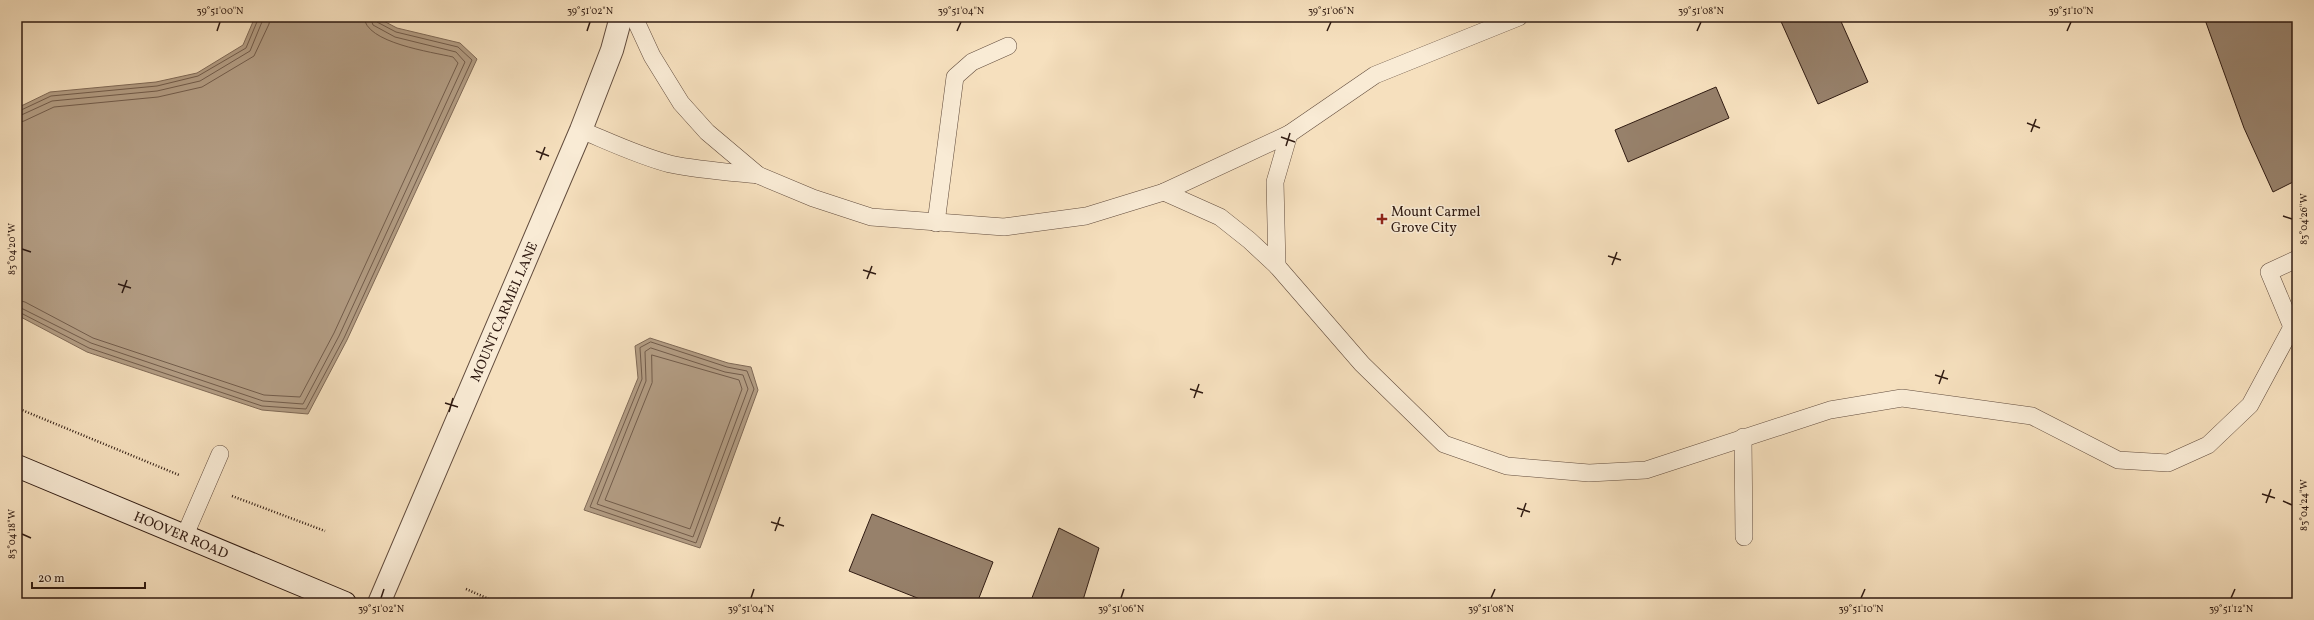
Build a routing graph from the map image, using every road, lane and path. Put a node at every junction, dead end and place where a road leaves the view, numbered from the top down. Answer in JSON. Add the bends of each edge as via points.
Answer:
{"nodes":[{"id":1,"x":621,"y":17,"type":"edge"},
{"id":2,"x":634,"y":17,"type":"edge"},
{"id":3,"x":1519,"y":17,"type":"edge"},
{"id":4,"x":1008,"y":46,"type":"dead end"},
{"id":5,"x":581,"y":130,"type":"junction"},
{"id":6,"x":1289,"y":134,"type":"junction"},
{"id":7,"x":758,"y":175,"type":"junction"},
{"id":8,"x":1164,"y":192,"type":"junction"},
{"id":9,"x":936,"y":223,"type":"junction"},
{"id":10,"x":2297,"y":259,"type":"edge"},
{"id":11,"x":1277,"y":266,"type":"junction"},
{"id":12,"x":2294,"y":327,"type":"edge"},
{"id":13,"x":17,"y":408,"type":"edge"},
{"id":14,"x":1743,"y":438,"type":"junction"},
{"id":15,"x":220,"y":454,"type":"dead end"},
{"id":16,"x":17,"y":466,"type":"edge"},
{"id":17,"x":206,"y":486,"type":"junction"},
{"id":18,"x":325,"y":531,"type":"dead end"},
{"id":19,"x":185,"y":535,"type":"junction"},
{"id":20,"x":1744,"y":537,"type":"dead end"},
{"id":21,"x":466,"y":589,"type":"dead end"},
{"id":22,"x":345,"y":603,"type":"edge"},
{"id":23,"x":379,"y":603,"type":"edge"},
{"id":24,"x":498,"y":603,"type":"edge"}],
"edges":[{"from":1,"to":5,"type":"street","name":"MOUNT CARMEL LANE","via":[[612,50]]},
{"from":2,"to":7,"type":"lane","via":[[652,56],[681,103],[707,132]]},
{"from":3,"to":6,"type":"lane","via":[[1375,75]]},
{"from":4,"to":9,"type":"lane","via":[[972,62],[955,76]]},
{"from":5,"to":7,"type":"lane","via":[[626,150],[669,163],[709,171]]},
{"from":5,"to":23,"type":"street","name":"MOUNT CARMEL LANE"},
{"from":6,"to":8,"type":"lane"},
{"from":6,"to":11,"type":"lane","via":[[1275,182]]},
{"from":7,"to":9,"type":"lane","via":[[813,198],[871,217]]},
{"from":8,"to":9,"type":"lane","via":[[1086,216],[1011,226]]},
{"from":8,"to":11,"type":"lane","via":[[1220,217],[1250,240]]},
{"from":10,"to":12,"type":"lane","via":[[2269,272]]},
{"from":11,"to":14,"type":"lane","via":[[1362,364],[1444,444],[1507,466],[1589,473],[1646,470]]},
{"from":12,"to":14,"type":"lane","via":[[2250,405],[2208,445],[2168,463],[2118,460],[2032,416],[1902,398],[1830,410]]},
{"from":13,"to":17,"type":"path"},
{"from":14,"to":20,"type":"lane"},
{"from":15,"to":17,"type":"lane"},
{"from":16,"to":19,"type":"street","name":"HOOVER ROAD"},
{"from":17,"to":18,"type":"path"},
{"from":17,"to":19,"type":"lane"},
{"from":19,"to":22,"type":"street","name":"HOOVER ROAD"},
{"from":21,"to":24,"type":"path"}]}
